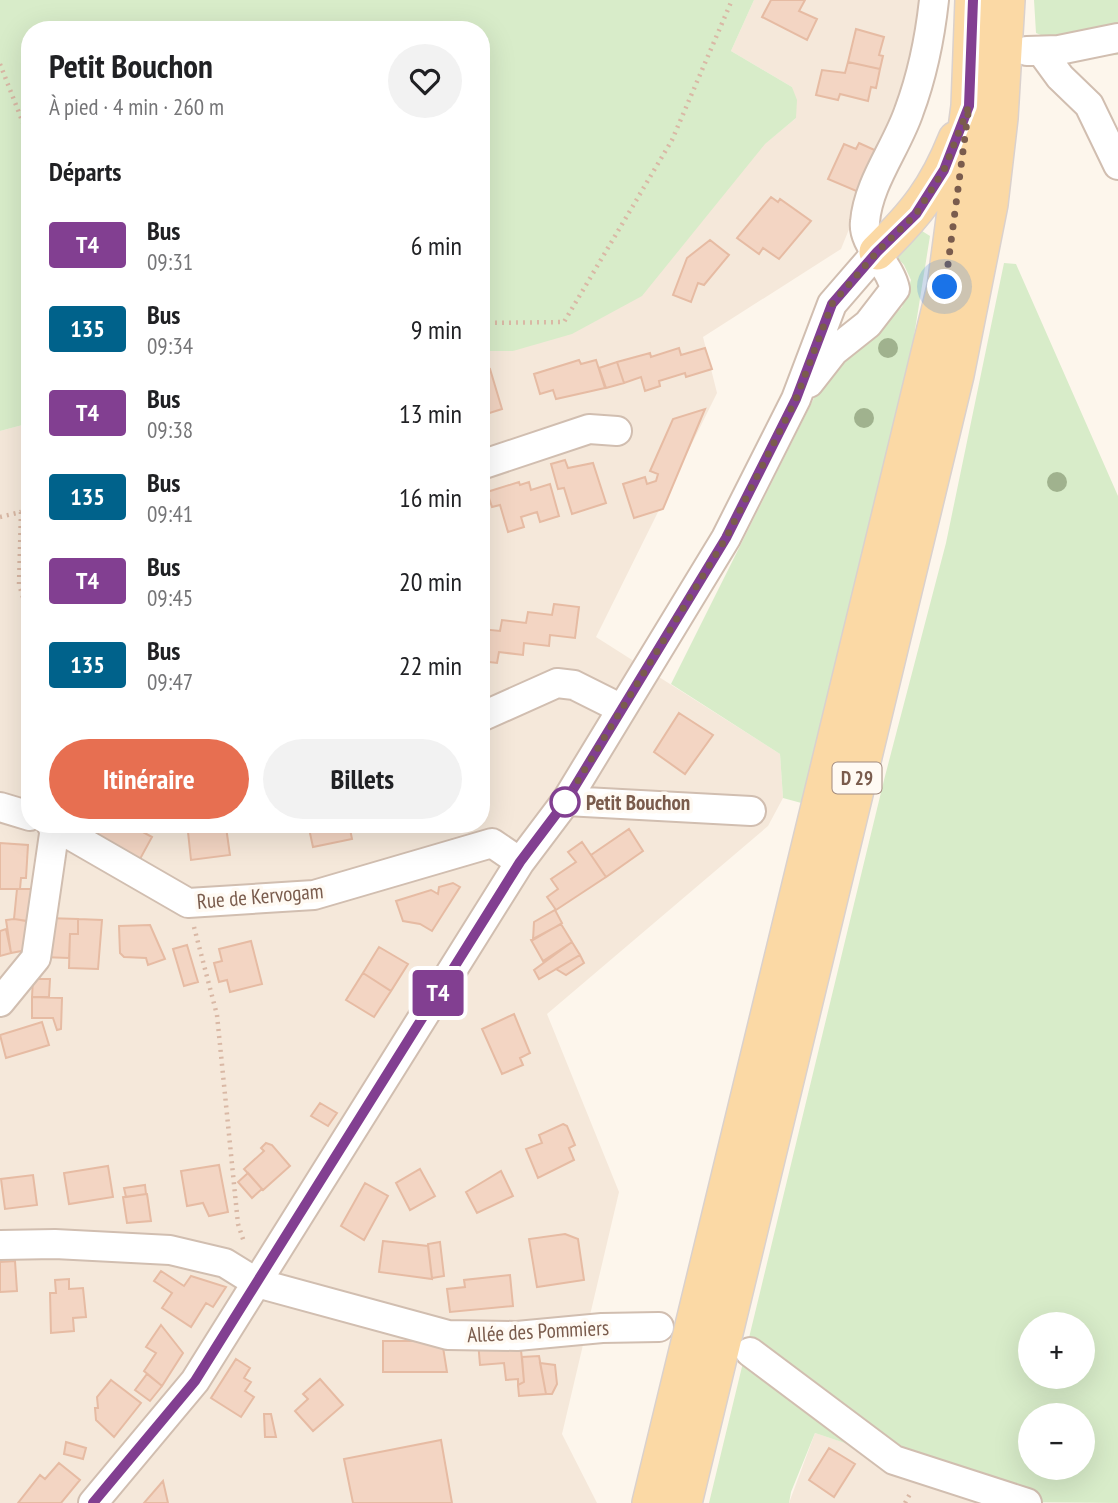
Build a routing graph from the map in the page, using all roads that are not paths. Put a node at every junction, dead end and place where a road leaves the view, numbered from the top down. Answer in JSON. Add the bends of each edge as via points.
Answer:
{"nodes":[{"id":1,"x":934,"y":0,"type":"edge"},
{"id":2,"x":973,"y":0,"type":"edge"},
{"id":3,"x":1007,"y":0,"type":"edge"},
{"id":4,"x":1118,"y":38,"type":"edge"},
{"id":5,"x":1004,"y":49,"type":"junction"},
{"id":6,"x":1041,"y":51,"type":"junction"},
{"id":7,"x":969,"y":106,"type":"junction"},
{"id":8,"x":1118,"y":165,"type":"edge"},
{"id":9,"x":877,"y":252,"type":"junction"},
{"id":10,"x":796,"y":399,"type":"junction"},
{"id":11,"x":617,"y":431,"type":"dead end"},
{"id":12,"x":490,"y":462,"type":"edge"},
{"id":13,"x":620,"y":708,"type":"junction"},
{"id":14,"x":490,"y":713,"type":"edge"},
{"id":15,"x":566,"y":801,"type":"junction"},
{"id":16,"x":0,"y":807,"type":"edge"},
{"id":17,"x":751,"y":811,"type":"dead end"},
{"id":18,"x":21,"y":814,"type":"edge"},
{"id":19,"x":44,"y":833,"type":"edge"},
{"id":20,"x":64,"y":833,"type":"edge"},
{"id":21,"x":520,"y":862,"type":"junction"},
{"id":22,"x":0,"y":1002,"type":"edge"},
{"id":23,"x":0,"y":1244,"type":"edge"},
{"id":24,"x":257,"y":1283,"type":"junction"},
{"id":25,"x":659,"y":1327,"type":"dead end"},
{"id":26,"x":750,"y":1352,"type":"dead end"},
{"id":27,"x":93,"y":1503,"type":"edge"},
{"id":28,"x":650,"y":1503,"type":"edge"},
{"id":29,"x":684,"y":1503,"type":"edge"},
{"id":30,"x":1027,"y":1503,"type":"edge"}],
"edges":[{"from":1,"to":9,"type":"street","via":[[910,111],[864,223],[868,241]]},
{"from":2,"to":7,"type":"main road","number":"D 29"},
{"from":3,"to":5,"type":"main road","number":"D 29"},
{"from":4,"to":6,"type":"street"},
{"from":5,"to":6,"type":"street"},
{"from":5,"to":29,"type":"main road","number":"D 29","via":[[990,204],[956,375]]},
{"from":6,"to":8,"type":"street","via":[[1089,105]]},
{"from":7,"to":9,"type":"main road","via":[[944,170],[916,214]]},
{"from":7,"to":28,"type":"main road","number":"D 29","via":[[945,287],[923,386]]},
{"from":9,"to":10,"type":"street","via":[[832,304]]},
{"from":9,"to":10,"type":"street","via":[[892,274],[895,289],[868,324],[834,351]]},
{"from":10,"to":13,"type":"street","via":[[726,538]]},
{"from":11,"to":12,"type":"street","via":[[589,429]]},
{"from":13,"to":14,"type":"street","via":[[574,685],[557,683]]},
{"from":13,"to":15,"type":"street"},
{"from":15,"to":17,"type":"street"},
{"from":15,"to":21,"type":"street"},
{"from":16,"to":18,"type":"street","name":"Rue de Kervogam"},
{"from":19,"to":22,"type":"street","via":[[36,958]]},
{"from":20,"to":21,"type":"street","name":"Rue de Kervogam","via":[[188,903],[314,895],[492,842]]},
{"from":21,"to":24,"type":"street"},
{"from":23,"to":24,"type":"street","via":[[170,1250],[225,1262]]},
{"from":24,"to":25,"type":"street","name":"Allée des Pommiers","via":[[449,1335],[517,1336]]},
{"from":24,"to":27,"type":"street","via":[[195,1381]]},
{"from":26,"to":30,"type":"street","via":[[894,1460]]}]}
